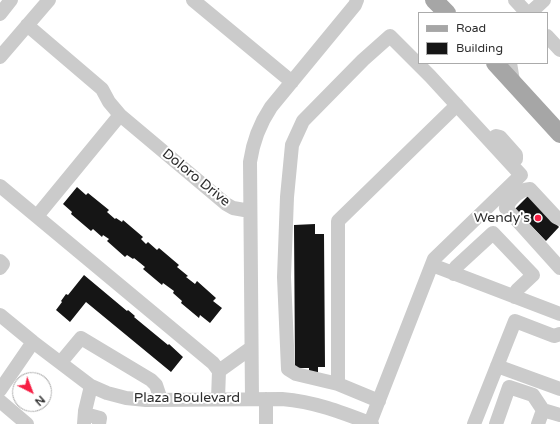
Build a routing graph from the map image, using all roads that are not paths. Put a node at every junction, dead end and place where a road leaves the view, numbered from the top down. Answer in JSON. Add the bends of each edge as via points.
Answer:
{"nodes":[{"id":1,"x":11,"y":0,"type":"edge"},
{"id":2,"x":49,"y":0,"type":"edge"},
{"id":3,"x":193,"y":0,"type":"edge"},
{"id":4,"x":357,"y":0,"type":"edge"},
{"id":5,"x":434,"y":0,"type":"edge"},
{"id":6,"x":515,"y":0,"type":"edge"},
{"id":7,"x":544,"y":0,"type":"edge"},
{"id":8,"x":446,"y":12,"type":"edge"},
{"id":9,"x":527,"y":12,"type":"edge"},
{"id":10,"x":529,"y":12,"type":"edge"},
{"id":11,"x":0,"y":14,"type":"edge"},
{"id":12,"x":27,"y":25,"type":"junction"},
{"id":13,"x":548,"y":37,"type":"edge"},
{"id":14,"x":560,"y":50,"type":"edge"},
{"id":15,"x":0,"y":57,"type":"edge"},
{"id":16,"x":496,"y":64,"type":"edge"},
{"id":17,"x":510,"y":64,"type":"edge"},
{"id":18,"x":513,"y":81,"type":"junction"},
{"id":19,"x":292,"y":82,"type":"junction"},
{"id":20,"x":457,"y":105,"type":"junction"},
{"id":21,"x":120,"y":115,"type":"junction"},
{"id":22,"x":560,"y":134,"type":"edge"},
{"id":23,"x":521,"y":175,"type":"junction"},
{"id":24,"x":0,"y":186,"type":"edge"},
{"id":25,"x":250,"y":211,"type":"junction"},
{"id":26,"x":560,"y":215,"type":"edge"},
{"id":27,"x":37,"y":216,"type":"junction"},
{"id":28,"x":478,"y":217,"type":"junction"},
{"id":29,"x":560,"y":218,"type":"edge"},
{"id":30,"x":493,"y":233,"type":"junction"},
{"id":31,"x":0,"y":261,"type":"edge"},
{"id":32,"x":432,"y":265,"type":"junction"},
{"id":33,"x":0,"y":268,"type":"edge"},
{"id":34,"x":560,"y":268,"type":"edge"},
{"id":35,"x":454,"y":274,"type":"junction"},
{"id":36,"x":515,"y":297,"type":"junction"},
{"id":37,"x":560,"y":315,"type":"edge"},
{"id":38,"x":1,"y":319,"type":"edge"},
{"id":39,"x":560,"y":333,"type":"edge"},
{"id":40,"x":33,"y":342,"type":"junction"},
{"id":41,"x":251,"y":348,"type":"junction"},
{"id":42,"x":61,"y":362,"type":"junction"},
{"id":43,"x":497,"y":366,"type":"junction"},
{"id":44,"x":219,"y":372,"type":"junction"},
{"id":45,"x":338,"y":384,"type":"junction"},
{"id":46,"x":559,"y":384,"type":"edge"},
{"id":47,"x":92,"y":386,"type":"junction"},
{"id":48,"x":0,"y":390,"type":"edge"},
{"id":49,"x":218,"y":399,"type":"junction"},
{"id":50,"x":259,"y":399,"type":"junction"},
{"id":51,"x":160,"y":400,"type":"junction"},
{"id":52,"x":0,"y":401,"type":"edge"},
{"id":53,"x":379,"y":401,"type":"junction"},
{"id":54,"x":543,"y":410,"type":"junction"},
{"id":55,"x":560,"y":415,"type":"edge"},
{"id":56,"x":85,"y":419,"type":"edge"},
{"id":57,"x":27,"y":424,"type":"edge"},
{"id":58,"x":100,"y":424,"type":"edge"},
{"id":59,"x":266,"y":424,"type":"edge"},
{"id":60,"x":371,"y":424,"type":"edge"},
{"id":61,"x":474,"y":424,"type":"edge"},
{"id":62,"x":496,"y":424,"type":"edge"},
{"id":63,"x":538,"y":424,"type":"edge"}],
"edges":[{"from":1,"to":11,"type":"street"},
{"from":2,"to":12,"type":"street"},
{"from":3,"to":19,"type":"street"},
{"from":4,"to":19,"type":"street"},
{"from":5,"to":8,"type":"main road"},
{"from":6,"to":9,"type":"street"},
{"from":7,"to":10,"type":"street"},
{"from":12,"to":15,"type":"street"},
{"from":12,"to":21,"type":"street","name":"Doloro Drive","via":[[102,89]]},
{"from":13,"to":14,"type":"street"},
{"from":16,"to":18,"type":"main road"},
{"from":17,"to":18,"type":"street"},
{"from":18,"to":22,"type":"main road"},
{"from":19,"to":25,"type":"street","via":[[271,107],[256,136],[250,162]]},
{"from":20,"to":23,"type":"street"},
{"from":20,"to":45,"type":"street","via":[[338,221]]},
{"from":20,"to":45,"type":"street","via":[[390,36],[362,60],[303,121],[292,145],[284,277],[288,369],[296,374]]},
{"from":21,"to":25,"type":"street","name":"Doloro Drive","via":[[226,204]]},
{"from":21,"to":27,"type":"street"},
{"from":23,"to":26,"type":"street"},
{"from":23,"to":28,"type":"street"},
{"from":24,"to":27,"type":"street"},
{"from":25,"to":41,"type":"street"},
{"from":27,"to":44,"type":"street","via":[[213,363]]},
{"from":28,"to":30,"type":"street"},
{"from":28,"to":32,"type":"street","via":[[434,259]]},
{"from":29,"to":34,"type":"street","via":[[556,217],[530,189],[523,189],[515,195],[506,208]]},
{"from":30,"to":35,"type":"street","via":[[456,267]]},
{"from":30,"to":36,"type":"street","via":[[533,275],[516,290]]},
{"from":31,"to":33,"type":"street","via":[[3,264]]},
{"from":32,"to":35,"type":"street"},
{"from":32,"to":53,"type":"street"},
{"from":35,"to":36,"type":"street"},
{"from":36,"to":37,"type":"street"},
{"from":37,"to":39,"type":"street","via":[[557,324]]},
{"from":38,"to":40,"type":"street","name":"Plaza Boulevard"},
{"from":39,"to":43,"type":"street","via":[[554,336],[515,321]]},
{"from":40,"to":42,"type":"street","name":"Plaza Boulevard"},
{"from":40,"to":48,"type":"street"},
{"from":41,"to":44,"type":"street"},
{"from":41,"to":50,"type":"street"},
{"from":42,"to":47,"type":"street","name":"Plaza Boulevard"},
{"from":42,"to":51,"type":"street","via":[[81,338],[151,380],[156,384]]},
{"from":43,"to":46,"type":"street"},
{"from":43,"to":61,"type":"street"},
{"from":44,"to":49,"type":"street"},
{"from":45,"to":53,"type":"street"},
{"from":47,"to":51,"type":"street","name":"Plaza Boulevard","via":[[126,398]]},
{"from":47,"to":56,"type":"street"},
{"from":49,"to":50,"type":"street","name":"Plaza Boulevard"},
{"from":49,"to":51,"type":"street","name":"Plaza Boulevard"},
{"from":50,"to":59,"type":"street"},
{"from":50,"to":60,"type":"street","name":"Plaza Boulevard","via":[[301,401],[320,405]]},
{"from":52,"to":57,"type":"street"},
{"from":53,"to":60,"type":"street"},
{"from":54,"to":55,"type":"street"},
{"from":54,"to":62,"type":"street","via":[[533,396],[509,387]]},
{"from":54,"to":63,"type":"street"},
{"from":56,"to":58,"type":"street","via":[[100,418]]}]}
